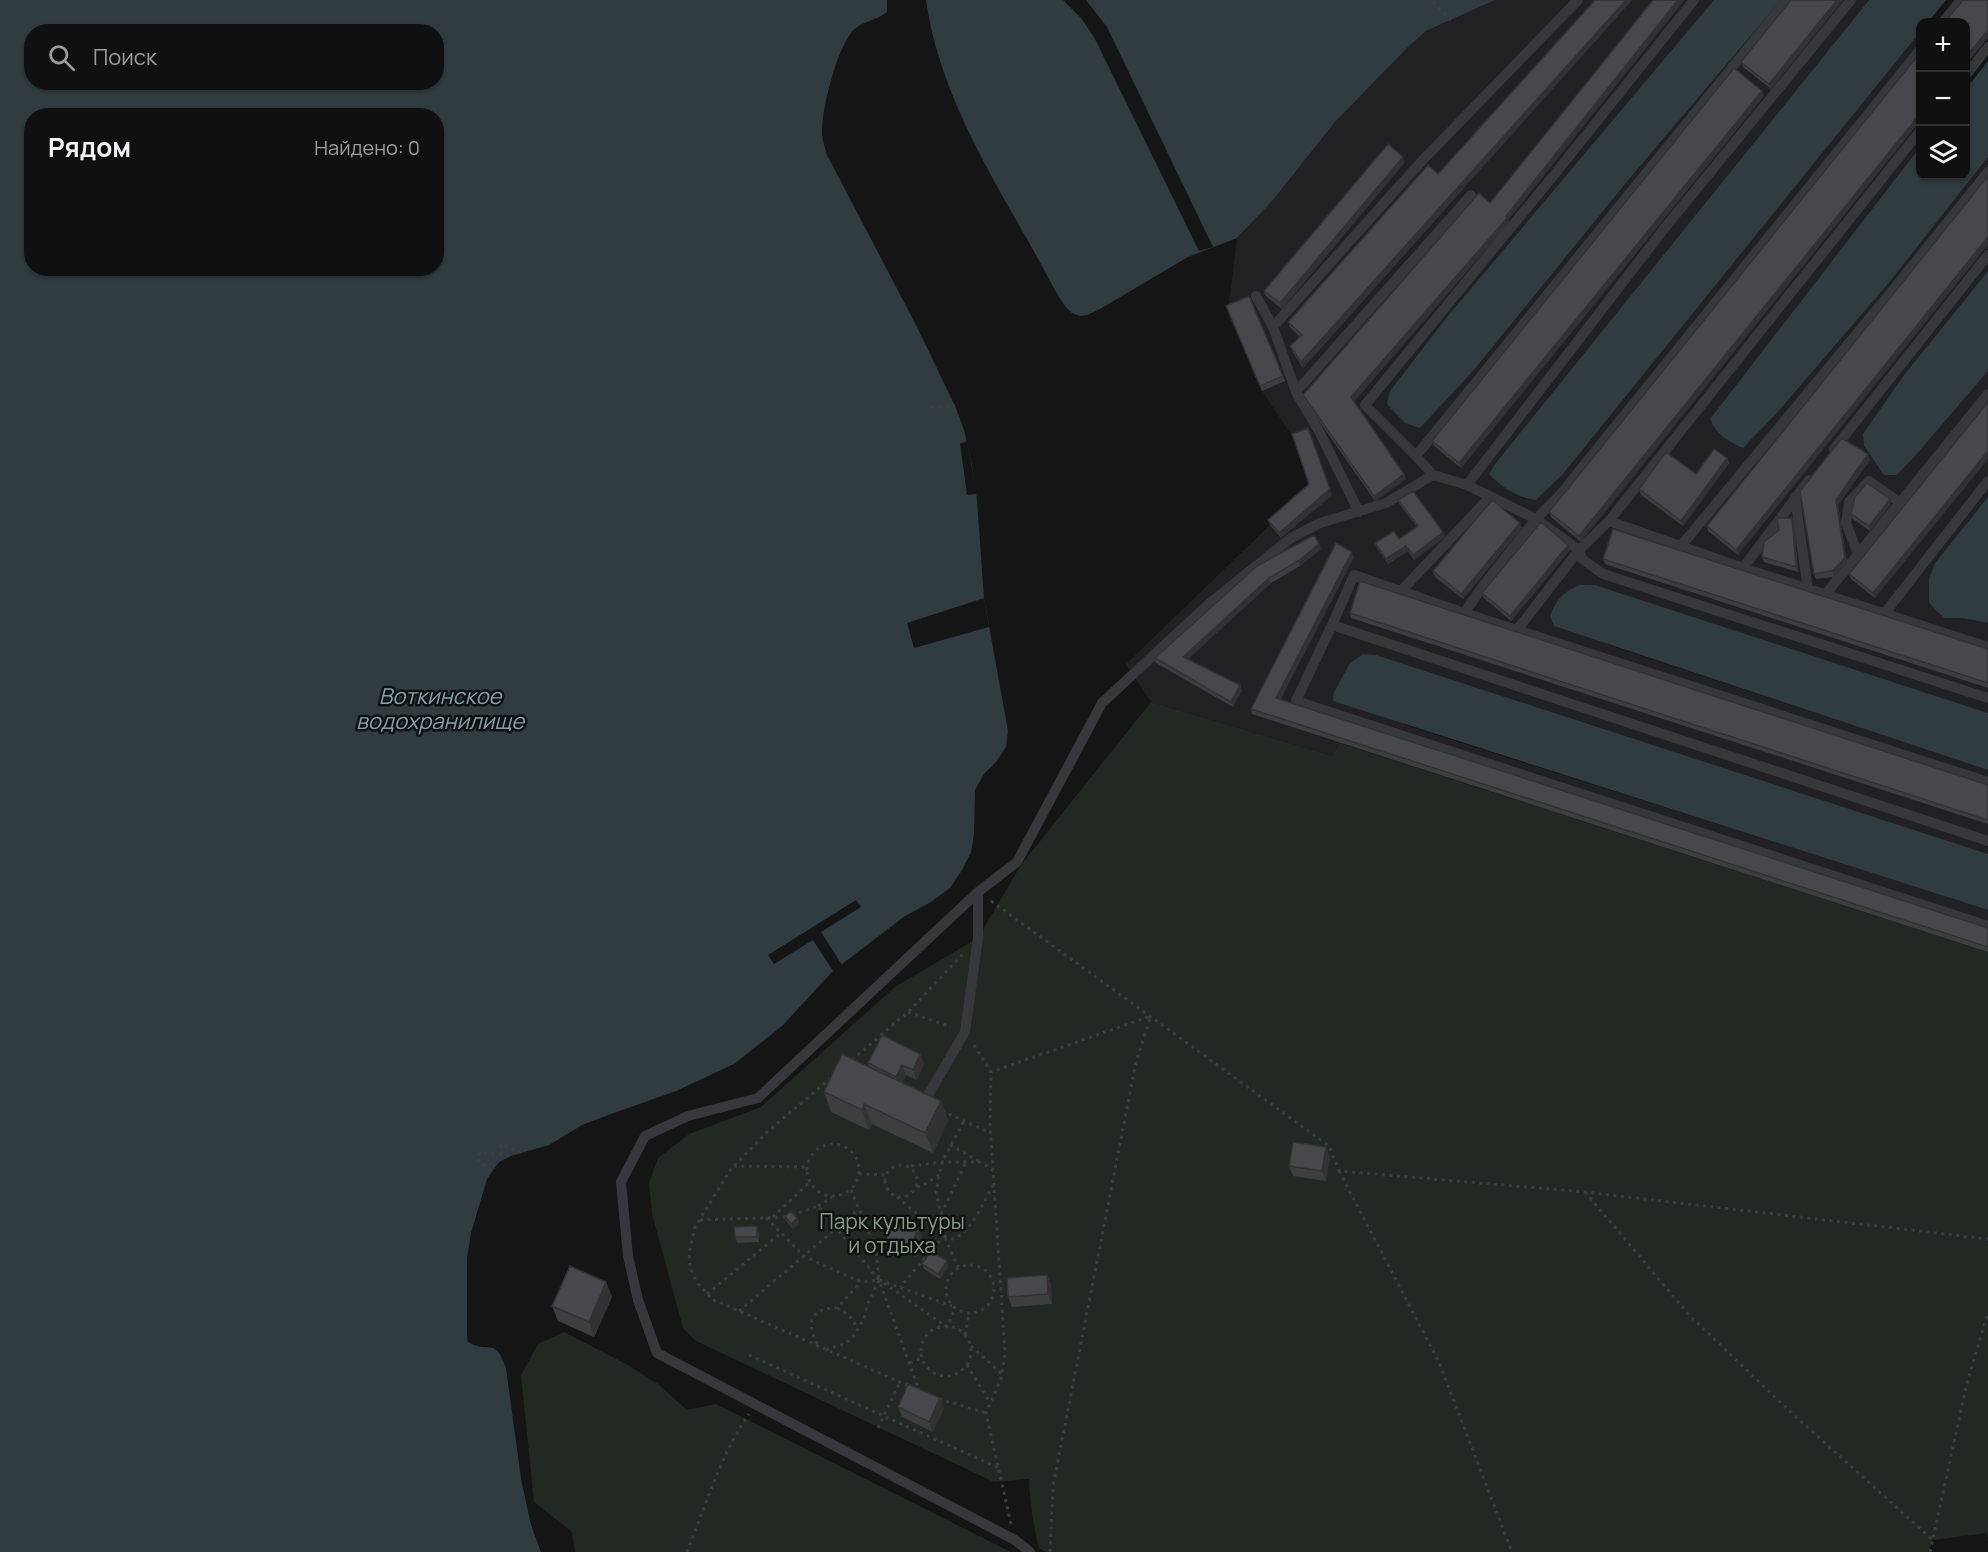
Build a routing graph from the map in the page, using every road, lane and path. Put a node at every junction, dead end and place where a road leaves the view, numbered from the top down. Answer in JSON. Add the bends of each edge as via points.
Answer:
{"nodes":[{"id":1,"x":1578,"y":0,"type":"edge"},
{"id":2,"x":1694,"y":0,"type":"edge"},
{"id":3,"x":1787,"y":0,"type":"edge"},
{"id":4,"x":1851,"y":0,"type":"edge"},
{"id":5,"x":1961,"y":0,"type":"edge"},
{"id":6,"x":1433,"y":2,"type":"dead end"},
{"id":7,"x":1945,"y":18,"type":"edge"},
{"id":8,"x":1451,"y":20,"type":"dead end"},
{"id":9,"x":1988,"y":47,"type":"edge"},
{"id":10,"x":1916,"y":55,"type":"edge"},
{"id":11,"x":1967,"y":72,"type":"edge"},
{"id":12,"x":1916,"y":136,"type":"edge"},
{"id":13,"x":1988,"y":172,"type":"edge"},
{"id":14,"x":1471,"y":195,"type":"dead end"},
{"id":15,"x":1988,"y":255,"type":"edge"},
{"id":16,"x":1256,"y":296,"type":"dead end"},
{"id":17,"x":1273,"y":327,"type":"junction"},
{"id":18,"x":1296,"y":392,"type":"junction"},
{"id":19,"x":1988,"y":394,"type":"edge"},
{"id":20,"x":955,"y":406,"type":"dead end"},
{"id":21,"x":931,"y":407,"type":"dead end"},
{"id":22,"x":1416,"y":456,"type":"junction"},
{"id":23,"x":1825,"y":460,"type":"edge"},
{"id":24,"x":1817,"y":469,"type":"edge"},
{"id":25,"x":1433,"y":475,"type":"junction"},
{"id":26,"x":1988,"y":481,"type":"edge"},
{"id":27,"x":1467,"y":485,"type":"junction"},
{"id":28,"x":1490,"y":497,"type":"junction"},
{"id":29,"x":1795,"y":497,"type":"junction"},
{"id":30,"x":1899,"y":502,"type":"junction"},
{"id":31,"x":1359,"y":512,"type":"junction"},
{"id":32,"x":1536,"y":519,"type":"junction"},
{"id":33,"x":1609,"y":521,"type":"junction"},
{"id":34,"x":1681,"y":546,"type":"junction"},
{"id":35,"x":1579,"y":550,"type":"junction"},
{"id":36,"x":1858,"y":554,"type":"junction"},
{"id":37,"x":1743,"y":568,"type":"junction"},
{"id":38,"x":1808,"y":590,"type":"junction"},
{"id":39,"x":1401,"y":591,"type":"junction"},
{"id":40,"x":1825,"y":595,"type":"junction"},
{"id":41,"x":1464,"y":613,"type":"junction"},
{"id":42,"x":1884,"y":614,"type":"junction"},
{"id":43,"x":1332,"y":625,"type":"junction"},
{"id":44,"x":1517,"y":630,"type":"junction"},
{"id":45,"x":1988,"y":647,"type":"edge"},
{"id":46,"x":1988,"y":698,"type":"edge"},
{"id":47,"x":1988,"y":782,"type":"edge"},
{"id":48,"x":1988,"y":841,"type":"edge"},
{"id":49,"x":978,"y":892,"type":"junction"},
{"id":50,"x":1988,"y":927,"type":"edge"},
{"id":51,"x":978,"y":938,"type":"junction"},
{"id":52,"x":1151,"y":1016,"type":"junction"},
{"id":53,"x":846,"y":1066,"type":"edge"},
{"id":54,"x":837,"y":1073,"type":"edge"},
{"id":55,"x":924,"y":1102,"type":"edge"},
{"id":56,"x":964,"y":1121,"type":"dead end"},
{"id":57,"x":950,"y":1145,"type":"junction"},
{"id":58,"x":523,"y":1153,"type":"dead end"},
{"id":59,"x":500,"y":1155,"type":"junction"},
{"id":60,"x":511,"y":1156,"type":"dead end"},
{"id":61,"x":942,"y":1162,"type":"junction"},
{"id":62,"x":966,"y":1162,"type":"junction"},
{"id":63,"x":981,"y":1162,"type":"junction"},
{"id":64,"x":734,"y":1166,"type":"junction"},
{"id":65,"x":909,"y":1166,"type":"junction"},
{"id":66,"x":808,"y":1167,"type":"junction"},
{"id":67,"x":491,"y":1171,"type":"dead end"},
{"id":68,"x":993,"y":1171,"type":"junction"},
{"id":69,"x":1339,"y":1171,"type":"junction"},
{"id":70,"x":859,"y":1174,"type":"junction"},
{"id":71,"x":886,"y":1175,"type":"junction"},
{"id":72,"x":939,"y":1175,"type":"junction"},
{"id":73,"x":810,"y":1182,"type":"junction"},
{"id":74,"x":994,"y":1184,"type":"junction"},
{"id":75,"x":917,"y":1187,"type":"junction"},
{"id":76,"x":850,"y":1190,"type":"junction"},
{"id":77,"x":1585,"y":1191,"type":"junction"},
{"id":78,"x":832,"y":1196,"type":"junction"},
{"id":79,"x":897,"y":1197,"type":"junction"},
{"id":80,"x":818,"y":1206,"type":"junction"},
{"id":81,"x":859,"y":1209,"type":"junction"},
{"id":82,"x":941,"y":1216,"type":"junction"},
{"id":83,"x":766,"y":1218,"type":"junction"},
{"id":84,"x":772,"y":1218,"type":"junction"},
{"id":85,"x":700,"y":1220,"type":"junction"},
{"id":86,"x":836,"y":1227,"type":"junction"},
{"id":87,"x":937,"y":1230,"type":"junction"},
{"id":88,"x":781,"y":1233,"type":"junction"},
{"id":89,"x":944,"y":1236,"type":"junction"},
{"id":90,"x":1988,"y":1239,"type":"edge"},
{"id":91,"x":805,"y":1257,"type":"junction"},
{"id":92,"x":959,"y":1268,"type":"junction"},
{"id":93,"x":879,"y":1280,"type":"junction"},
{"id":94,"x":861,"y":1282,"type":"junction"},
{"id":95,"x":900,"y":1287,"type":"junction"},
{"id":96,"x":707,"y":1294,"type":"junction"},
{"id":97,"x":953,"y":1307,"type":"junction"},
{"id":98,"x":837,"y":1308,"type":"junction"},
{"id":99,"x":739,"y":1311,"type":"junction"},
{"id":100,"x":1988,"y":1312,"type":"edge"},
{"id":101,"x":969,"y":1313,"type":"junction"},
{"id":102,"x":947,"y":1327,"type":"junction"},
{"id":103,"x":856,"y":1331,"type":"junction"},
{"id":104,"x":965,"y":1336,"type":"junction"},
{"id":105,"x":970,"y":1345,"type":"junction"},
{"id":106,"x":818,"y":1346,"type":"junction"},
{"id":107,"x":826,"y":1350,"type":"junction"},
{"id":108,"x":749,"y":1355,"type":"dead end"},
{"id":109,"x":922,"y":1358,"type":"junction"},
{"id":110,"x":909,"y":1363,"type":"junction"},
{"id":111,"x":967,"y":1365,"type":"junction"},
{"id":112,"x":1002,"y":1374,"type":"junction"},
{"id":113,"x":900,"y":1382,"type":"junction"},
{"id":114,"x":919,"y":1390,"type":"junction"},
{"id":115,"x":928,"y":1394,"type":"edge"},
{"id":116,"x":936,"y":1398,"type":"edge"},
{"id":117,"x":990,"y":1403,"type":"junction"},
{"id":118,"x":756,"y":1404,"type":"junction"},
{"id":119,"x":986,"y":1413,"type":"junction"},
{"id":120,"x":884,"y":1416,"type":"junction"},
{"id":121,"x":878,"y":1428,"type":"dead end"},
{"id":122,"x":999,"y":1468,"type":"junction"},
{"id":123,"x":1015,"y":1540,"type":"junction"},
{"id":124,"x":1933,"y":1540,"type":"junction"},
{"id":125,"x":687,"y":1552,"type":"edge"},
{"id":126,"x":1030,"y":1552,"type":"edge"},
{"id":127,"x":1050,"y":1552,"type":"edge"},
{"id":128,"x":1512,"y":1552,"type":"edge"},
{"id":129,"x":1930,"y":1552,"type":"edge"}],
"edges":[{"from":1,"to":17,"type":"lane","via":[[1420,163]]},
{"from":2,"to":22,"type":"lane","via":[[1365,405]]},
{"from":3,"to":22,"type":"lane"},
{"from":4,"to":27,"type":"lane","via":[[1664,230]]},
{"from":5,"to":7,"type":"lane"},
{"from":6,"to":8,"type":"path"},
{"from":9,"to":11,"type":"lane"},
{"from":10,"to":32,"type":"lane","via":[[1593,455]]},
{"from":12,"to":33,"type":"lane"},
{"from":13,"to":34,"type":"lane"},
{"from":14,"to":18,"type":"lane"},
{"from":15,"to":23,"type":"lane"},
{"from":16,"to":17,"type":"lane"},
{"from":17,"to":18,"type":"lane"},
{"from":18,"to":31,"type":"lane"},
{"from":19,"to":30,"type":"lane"},
{"from":20,"to":21,"type":"path"},
{"from":22,"to":25,"type":"lane"},
{"from":24,"to":29,"type":"lane"},
{"from":25,"to":27,"type":"lane"},
{"from":25,"to":31,"type":"lane","via":[[1386,503]]},
{"from":26,"to":42,"type":"lane"},
{"from":27,"to":28,"type":"lane"},
{"from":28,"to":32,"type":"lane"},
{"from":28,"to":39,"type":"lane"},
{"from":29,"to":37,"type":"lane"},
{"from":29,"to":38,"type":"lane"},
{"from":30,"to":36,"type":"lane"},
{"from":30,"to":36,"type":"lane","via":[[1869,481],[1849,502],[1846,523]]},
{"from":31,"to":49,"type":"lane","via":[[1320,523],[1291,538],[1210,603],[1102,703],[1017,862]]},
{"from":32,"to":35,"type":"lane"},
{"from":32,"to":41,"type":"lane"},
{"from":33,"to":34,"type":"lane"},
{"from":33,"to":35,"type":"lane"},
{"from":34,"to":37,"type":"lane"},
{"from":35,"to":44,"type":"lane"},
{"from":35,"to":46,"type":"lane","via":[[1582,559],[1603,574]]},
{"from":36,"to":40,"type":"lane"},
{"from":37,"to":38,"type":"lane"},
{"from":38,"to":40,"type":"lane"},
{"from":39,"to":41,"type":"lane"},
{"from":39,"to":43,"type":"lane","via":[[1354,575]]},
{"from":40,"to":42,"type":"lane"},
{"from":41,"to":44,"type":"lane"},
{"from":42,"to":45,"type":"lane"},
{"from":43,"to":48,"type":"lane"},
{"from":43,"to":50,"type":"lane","via":[[1296,701]]},
{"from":44,"to":47,"type":"lane"},
{"from":49,"to":51,"type":"lane"},
{"from":49,"to":52,"type":"path"},
{"from":49,"to":118,"type":"lane","via":[[758,1098],[688,1116],[645,1137],[621,1182],[627,1256],[657,1353]]},
{"from":51,"to":53,"type":"path","via":[[908,1012]]},
{"from":51,"to":55,"type":"lane","via":[[965,1032]]},
{"from":52,"to":68,"type":"path","via":[[991,1072]]},
{"from":52,"to":69,"type":"path","via":[[1329,1146]]},
{"from":52,"to":127,"type":"path","via":[[1136,1062],[1053,1486]]},
{"from":54,"to":64,"type":"path","via":[[766,1132]]},
{"from":56,"to":57,"type":"path"},
{"from":57,"to":61,"type":"path"},
{"from":57,"to":63,"type":"path"},
{"from":58,"to":59,"type":"path","via":[[501,1144]]},
{"from":59,"to":60,"type":"path"},
{"from":59,"to":67,"type":"path","via":[[480,1152],[477,1159]]},
{"from":61,"to":62,"type":"path"},
{"from":61,"to":65,"type":"path"},
{"from":61,"to":72,"type":"path"},
{"from":62,"to":63,"type":"path"},
{"from":62,"to":82,"type":"path"},
{"from":63,"to":68,"type":"path"},
{"from":64,"to":66,"type":"path"},
{"from":64,"to":85,"type":"path"},
{"from":65,"to":71,"type":"path","via":[[896,1166]]},
{"from":65,"to":75,"type":"path","via":[[916,1173]]},
{"from":66,"to":70,"type":"path","via":[[811,1156],[834,1144],[853,1154]]},
{"from":66,"to":73,"type":"path"},
{"from":68,"to":74,"type":"path"},
{"from":69,"to":77,"type":"path"},
{"from":69,"to":128,"type":"path","via":[[1439,1362]]},
{"from":70,"to":71,"type":"path"},
{"from":70,"to":76,"type":"path"},
{"from":71,"to":79,"type":"path","via":[[887,1188]]},
{"from":72,"to":75,"type":"path"},
{"from":72,"to":82,"type":"path","via":[[936,1191]]},
{"from":73,"to":78,"type":"path","via":[[817,1191]]},
{"from":73,"to":84,"type":"path"},
{"from":74,"to":89,"type":"path","via":[[962,1234],[952,1239]]},
{"from":74,"to":112,"type":"path","via":[[1005,1354]]},
{"from":75,"to":79,"type":"path","via":[[908,1196]]},
{"from":76,"to":78,"type":"path"},
{"from":76,"to":81,"type":"path"},
{"from":77,"to":90,"type":"path"},
{"from":77,"to":124,"type":"path","via":[[1690,1316],[1797,1419]]},
{"from":78,"to":80,"type":"path"},
{"from":79,"to":87,"type":"path"},
{"from":80,"to":84,"type":"path","via":[[788,1217]]},
{"from":80,"to":86,"type":"path"},
{"from":81,"to":86,"type":"path"},
{"from":81,"to":93,"type":"path","via":[[876,1250]]},
{"from":82,"to":87,"type":"path"},
{"from":83,"to":84,"type":"path"},
{"from":83,"to":85,"type":"path"},
{"from":83,"to":88,"type":"path"},
{"from":85,"to":96,"type":"path","via":[[689,1254],[690,1267]]},
{"from":86,"to":91,"type":"path"},
{"from":86,"to":93,"type":"path"},
{"from":87,"to":89,"type":"path"},
{"from":88,"to":91,"type":"path"},
{"from":88,"to":96,"type":"path"},
{"from":89,"to":92,"type":"path"},
{"from":89,"to":95,"type":"path"},
{"from":91,"to":94,"type":"path"},
{"from":91,"to":99,"type":"path"},
{"from":92,"to":97,"type":"path","via":[[949,1276],[946,1286],[946,1296]]},
{"from":92,"to":101,"type":"path","via":[[980,1268],[993,1283],[990,1302]]},
{"from":93,"to":94,"type":"path"},
{"from":93,"to":95,"type":"path"},
{"from":93,"to":102,"type":"path"},
{"from":93,"to":103,"type":"path"},
{"from":93,"to":110,"type":"path"},
{"from":94,"to":98,"type":"path"},
{"from":95,"to":97,"type":"path"},
{"from":96,"to":99,"type":"path"},
{"from":97,"to":101,"type":"path"},
{"from":97,"to":102,"type":"path"},
{"from":98,"to":103,"type":"path","via":[[851,1317]]},
{"from":98,"to":106,"type":"path","via":[[826,1308],[811,1320]]},
{"from":99,"to":106,"type":"path"},
{"from":100,"to":124,"type":"path","via":[[1967,1383]]},
{"from":101,"to":104,"type":"path"},
{"from":102,"to":104,"type":"path"},
{"from":102,"to":109,"type":"path","via":[[932,1331],[925,1338]]},
{"from":103,"to":107,"type":"path","via":[[846,1343]]},
{"from":104,"to":105,"type":"path"},
{"from":105,"to":111,"type":"path"},
{"from":105,"to":112,"type":"path"},
{"from":106,"to":107,"type":"path"},
{"from":107,"to":113,"type":"path"},
{"from":108,"to":120,"type":"path"},
{"from":109,"to":110,"type":"path"},
{"from":109,"to":111,"type":"path","via":[[931,1371],[945,1376],[960,1372]]},
{"from":110,"to":114,"type":"path"},
{"from":111,"to":117,"type":"path"},
{"from":112,"to":117,"type":"path"},
{"from":113,"to":114,"type":"path"},
{"from":113,"to":120,"type":"path"},
{"from":114,"to":115,"type":"path"},
{"from":116,"to":119,"type":"path"},
{"from":117,"to":119,"type":"path"},
{"from":118,"to":123,"type":"lane"},
{"from":118,"to":125,"type":"path","via":[[713,1484]]},
{"from":119,"to":122,"type":"path"},
{"from":120,"to":121,"type":"path"},
{"from":120,"to":122,"type":"path"},
{"from":122,"to":123,"type":"path"},
{"from":123,"to":126,"type":"lane"},
{"from":124,"to":129,"type":"path"}]}
